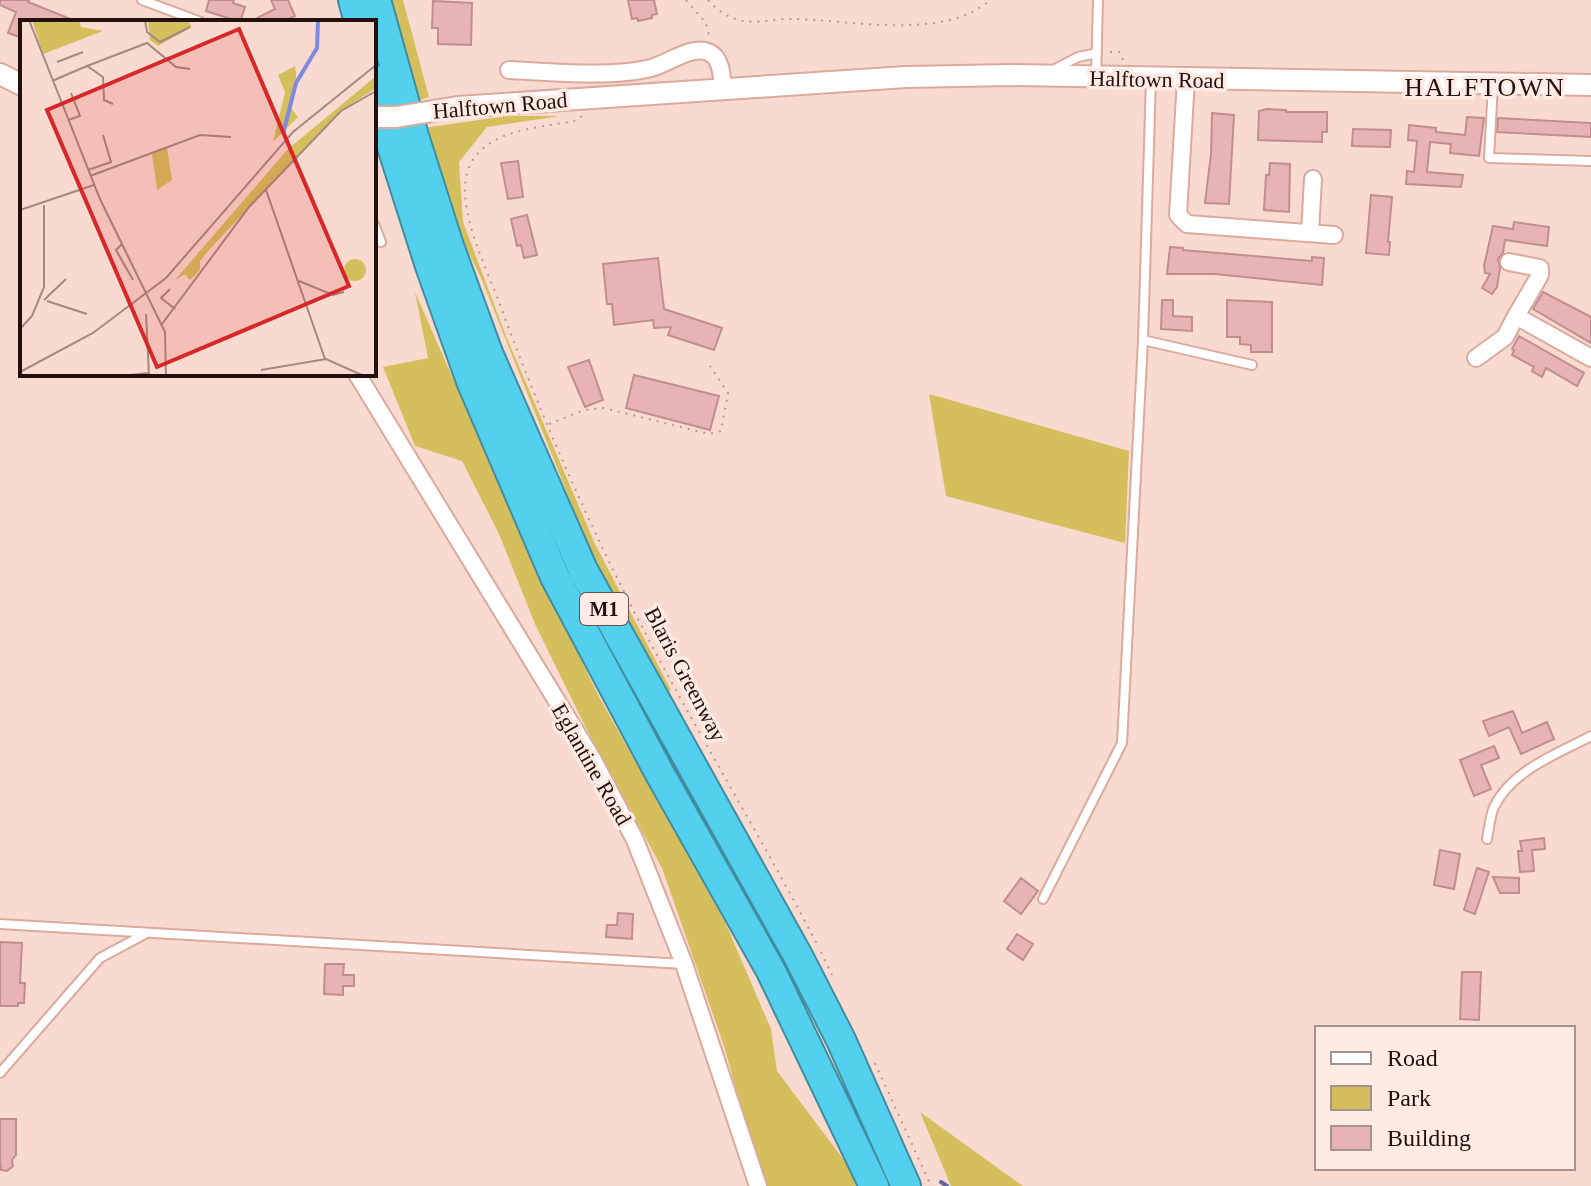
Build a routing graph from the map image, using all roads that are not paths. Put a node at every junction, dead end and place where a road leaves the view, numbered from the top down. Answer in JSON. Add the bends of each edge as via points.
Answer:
{"nodes":[{"id":1,"x":142,"y":0,"type":"edge"},
{"id":2,"x":175,"y":0,"type":"edge"},
{"id":3,"x":353,"y":0,"type":"edge"},
{"id":4,"x":376,"y":0,"type":"edge"},
{"id":5,"x":1098,"y":0,"type":"edge"},
{"id":6,"x":169,"y":10,"type":"junction"},
{"id":7,"x":196,"y":20,"type":"edge"},
{"id":8,"x":358,"y":20,"type":"edge"},
{"id":9,"x":1097,"y":53,"type":"junction"},
{"id":10,"x":509,"y":70,"type":"dead end"},
{"id":11,"x":0,"y":74,"type":"edge"},
{"id":12,"x":1042,"y":76,"type":"junction"},
{"id":13,"x":1096,"y":78,"type":"junction"},
{"id":14,"x":1151,"y":78,"type":"junction"},
{"id":15,"x":1186,"y":79,"type":"junction"},
{"id":16,"x":20,"y":84,"type":"edge"},
{"id":17,"x":1493,"y":84,"type":"junction"},
{"id":18,"x":1591,"y":85,"type":"edge"},
{"id":19,"x":376,"y":87,"type":"edge"},
{"id":20,"x":723,"y":90,"type":"junction"},
{"id":21,"x":376,"y":117,"type":"edge"},
{"id":22,"x":1591,"y":161,"type":"edge"},
{"id":23,"x":1313,"y":179,"type":"dead end"},
{"id":24,"x":376,"y":229,"type":"edge"},
{"id":25,"x":1310,"y":233,"type":"junction"},
{"id":26,"x":1334,"y":235,"type":"dead end"},
{"id":27,"x":381,"y":242,"type":"dead end"},
{"id":28,"x":1509,"y":262,"type":"dead end"},
{"id":29,"x":1516,"y":316,"type":"junction"},
{"id":30,"x":1143,"y":340,"type":"junction"},
{"id":31,"x":1476,"y":358,"type":"dead end"},
{"id":32,"x":1591,"y":358,"type":"edge"},
{"id":33,"x":1252,"y":365,"type":"dead end"},
{"id":34,"x":358,"y":376,"type":"edge"},
{"id":35,"x":1591,"y":736,"type":"edge"},
{"id":36,"x":1487,"y":839,"type":"dead end"},
{"id":37,"x":1043,"y":899,"type":"dead end"},
{"id":38,"x":0,"y":924,"type":"edge"},
{"id":39,"x":146,"y":933,"type":"junction"},
{"id":40,"x":684,"y":964,"type":"junction"},
{"id":41,"x":0,"y":1073,"type":"edge"},
{"id":42,"x":758,"y":1186,"type":"edge"},
{"id":43,"x":874,"y":1186,"type":"edge"},
{"id":44,"x":906,"y":1186,"type":"edge"}],
"edges":[{"from":1,"to":6,"type":"lane"},
{"from":2,"to":6,"type":"lane"},
{"from":3,"to":8,"type":"highway"},
{"from":4,"to":44,"type":"highway","number":"M1","via":[[449,246],[488,353],[583,570],[798,956]]},
{"from":5,"to":9,"type":"lane"},
{"from":6,"to":7,"type":"lane"},
{"from":9,"to":12,"type":"lane"},
{"from":9,"to":13,"type":"lane"},
{"from":10,"to":20,"type":"street","name":"Halftown Road","via":[[633,72],[698,50],[715,56]]},
{"from":11,"to":16,"type":"street"},
{"from":12,"to":13,"type":"street","name":"Halftown Road"},
{"from":12,"to":20,"type":"street","name":"Halftown Road","via":[[906,77]]},
{"from":13,"to":14,"type":"street","name":"Halftown Road"},
{"from":14,"to":15,"type":"street","name":"Halftown Road"},
{"from":14,"to":30,"type":"lane"},
{"from":15,"to":17,"type":"street","name":"Halftown Road"},
{"from":15,"to":25,"type":"street","via":[[1178,215],[1187,224]]},
{"from":17,"to":18,"type":"street","name":"Halftown Road"},
{"from":17,"to":22,"type":"lane","via":[[1489,158]]},
{"from":19,"to":43,"type":"highway","number":"M1","via":[[471,381],[555,577],[771,971]]},
{"from":20,"to":21,"type":"street","name":"Halftown Road","bridge":true},
{"from":23,"to":25,"type":"street"},
{"from":24,"to":27,"type":"lane"},
{"from":25,"to":26,"type":"street"},
{"from":28,"to":29,"type":"street","via":[[1540,268]]},
{"from":29,"to":31,"type":"street","via":[[1505,337]]},
{"from":29,"to":32,"type":"street"},
{"from":30,"to":33,"type":"lane"},
{"from":30,"to":37,"type":"lane","via":[[1122,743]]},
{"from":34,"to":40,"type":"street","name":"Eglantine Road","via":[[593,760],[635,840]]},
{"from":35,"to":36,"type":"lane","via":[[1530,768],[1510,785],[1494,808]]},
{"from":38,"to":39,"type":"lane"},
{"from":39,"to":40,"type":"lane"},
{"from":39,"to":41,"type":"lane","via":[[100,958]]},
{"from":40,"to":42,"type":"street","name":"Eglantine Road"}]}
